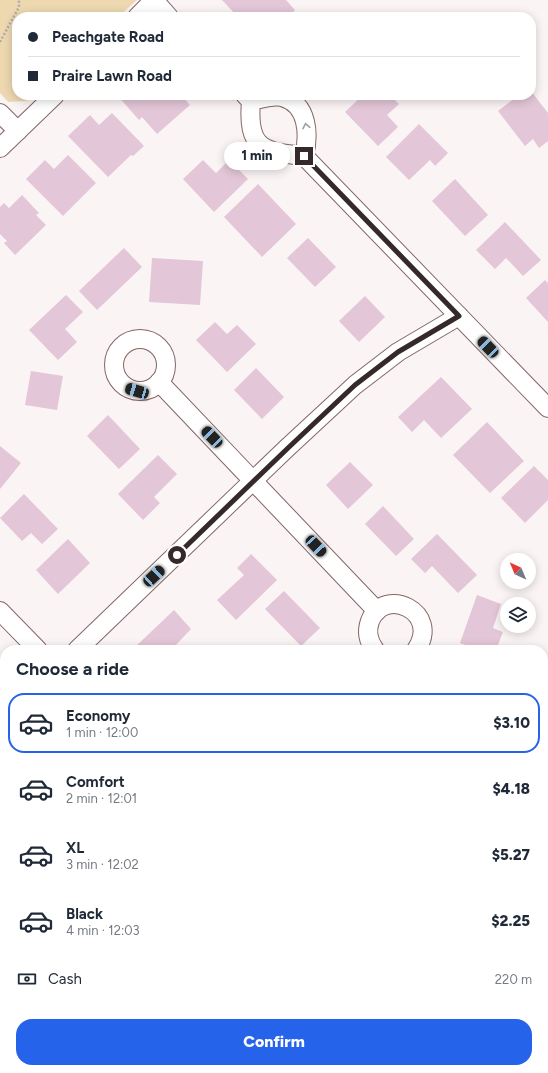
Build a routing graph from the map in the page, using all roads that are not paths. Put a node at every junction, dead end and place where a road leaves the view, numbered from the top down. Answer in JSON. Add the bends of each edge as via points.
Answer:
{"nodes":[{"id":1,"x":154,"y":0,"type":"edge"},
{"id":2,"x":141,"y":12,"type":"edge"},
{"id":3,"x":165,"y":12,"type":"edge"},
{"id":4,"x":51,"y":100,"type":"edge"},
{"id":5,"x":248,"y":100,"type":"edge"},
{"id":6,"x":287,"y":100,"type":"edge"},
{"id":7,"x":0,"y":113,"type":"edge"},
{"id":8,"x":18,"y":131,"type":"junction"},
{"id":9,"x":0,"y":148,"type":"edge"},
{"id":10,"x":304,"y":156,"type":"junction"},
{"id":11,"x":459,"y":316,"type":"junction"},
{"id":12,"x":159,"y":382,"type":"dead end"},
{"id":13,"x":548,"y":408,"type":"edge"},
{"id":14,"x":254,"y":481,"type":"junction"},
{"id":15,"x":0,"y":611,"type":"edge"},
{"id":16,"x":377,"y":611,"type":"junction"},
{"id":17,"x":33,"y":645,"type":"edge"},
{"id":18,"x":82,"y":645,"type":"edge"},
{"id":19,"x":372,"y":645,"type":"edge"},
{"id":20,"x":419,"y":645,"type":"edge"}],
"edges":[{"from":1,"to":2,"type":"street"},
{"from":1,"to":3,"type":"street"},
{"from":4,"to":8,"type":"street"},
{"from":5,"to":10,"type":"street","via":[[251,130],[257,142],[265,150]]},
{"from":10,"to":6,"type":"street","one_way":true,"via":[[307,143],[306,122],[302,112]]},
{"from":7,"to":8,"type":"street"},
{"from":8,"to":9,"type":"street"},
{"from":10,"to":11,"type":"street"},
{"from":11,"to":13,"type":"street"},
{"from":11,"to":14,"type":"street","via":[[398,352],[355,385]]},
{"from":12,"to":14,"type":"street"},
{"from":14,"to":16,"type":"street"},
{"from":14,"to":18,"type":"street"},
{"from":15,"to":17,"type":"street"},
{"from":16,"to":19,"type":"street","via":[[368,627],[368,636]]},
{"from":16,"to":20,"type":"street","via":[[394,604],[411,609],[418,615],[422,624],[423,633]]}]}
